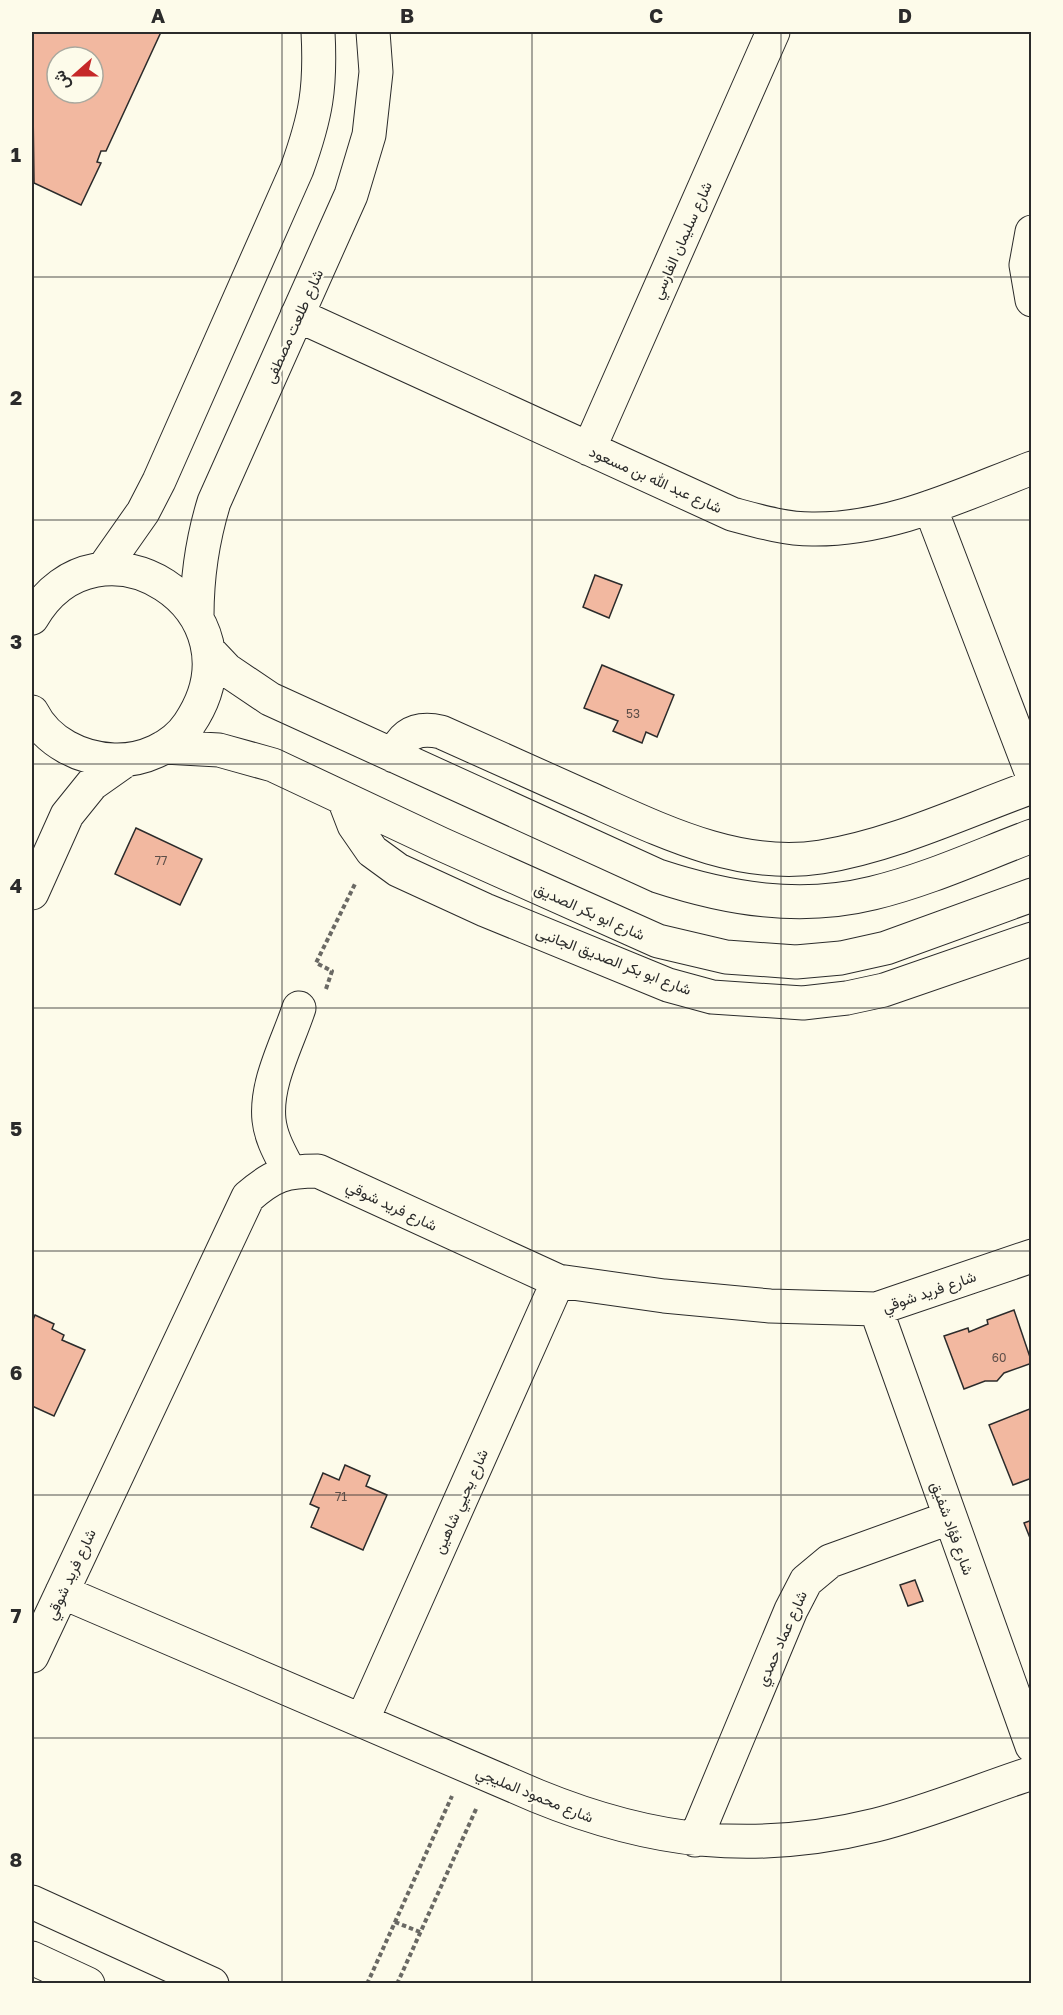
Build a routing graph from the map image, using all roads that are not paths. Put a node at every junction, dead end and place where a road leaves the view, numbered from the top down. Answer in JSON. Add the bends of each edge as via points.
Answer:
{"nodes":[{"id":1,"x":318,"y":32,"type":"edge"},
{"id":2,"x":373,"y":32,"type":"edge"},
{"id":3,"x":772,"y":32,"type":"edge"},
{"id":4,"x":1032,"y":232,"type":"edge"},
{"id":5,"x":1032,"y":300,"type":"edge"},
{"id":6,"x":297,"y":315,"type":"junction"},
{"id":7,"x":589,"y":449,"type":"junction"},
{"id":8,"x":1032,"y":468,"type":"edge"},
{"id":9,"x":930,"y":507,"type":"junction"},
{"id":10,"x":103,"y":569,"type":"junction"},
{"id":11,"x":44,"y":585,"type":"edge"},
{"id":12,"x":197,"y":616,"type":"junction"},
{"id":13,"x":32,"y":618,"type":"edge"},
{"id":14,"x":209,"y":651,"type":"junction"},
{"id":15,"x":32,"y":712,"type":"edge"},
{"id":16,"x":164,"y":747,"type":"junction"},
{"id":17,"x":394,"y":756,"type":"junction"},
{"id":18,"x":126,"y":760,"type":"junction"},
{"id":19,"x":1032,"y":774,"type":"edge"},
{"id":20,"x":1032,"y":786,"type":"edge"},
{"id":21,"x":344,"y":799,"type":"junction"},
{"id":22,"x":1032,"y":837,"type":"edge"},
{"id":23,"x":32,"y":893,"type":"edge"},
{"id":24,"x":1032,"y":895,"type":"edge"},
{"id":25,"x":1032,"y":939,"type":"edge"},
{"id":26,"x":299,"y":1008,"type":"road end"},
{"id":27,"x":290,"y":1171,"type":"junction"},
{"id":28,"x":1032,"y":1256,"type":"edge"},
{"id":29,"x":558,"y":1281,"type":"junction"},
{"id":30,"x":876,"y":1309,"type":"junction"},
{"id":31,"x":949,"y":1518,"type":"junction"},
{"id":32,"x":62,"y":1592,"type":"junction"},
{"id":33,"x":32,"y":1656,"type":"edge"},
{"id":34,"x":362,"y":1721,"type":"junction"},
{"id":35,"x":1032,"y":1746,"type":"edge"},
{"id":36,"x":1032,"y":1773,"type":"edge"},
{"id":37,"x":694,"y":1839,"type":"junction"},
{"id":38,"x":32,"y":1902,"type":"edge"},
{"id":39,"x":32,"y":1958,"type":"edge"},
{"id":40,"x":88,"y":1983,"type":"edge"},
{"id":41,"x":212,"y":1983,"type":"edge"}],
"edges":[{"from":1,"to":10,"type":"street","via":[[320,74],[314,122],[297,169],[159,481],[143,512]]},
{"from":2,"to":6,"type":"street","name":"شارع طلعت مصطفى","via":[[376,72],[369,135],[351,195]]},
{"from":3,"to":7,"type":"street","name":"شارع سليمان الفارسي"},
{"from":4,"to":5,"type":"street","via":[[1026,265]]},
{"from":6,"to":7,"type":"street","name":"شارع عبد الله بن مسعود"},
{"from":6,"to":12,"type":"street","name":"شارع طلعت مصطفى","via":[[214,502],[202,539]]},
{"from":7,"to":9,"type":"street","name":"شارع عبد الله بن مسعود","via":[[732,514],[771,524],[811,529],[852,528]]},
{"from":8,"to":9,"type":"street","name":"شارع عبد الله بن مسعود"},
{"from":9,"to":19,"type":"street"},
{"from":10,"to":11,"type":"street"},
{"from":10,"to":12,"type":"street","via":[[125,569],[157,579],[184,599]]},
{"from":11,"to":13,"type":"street"},
{"from":12,"to":14,"type":"street"},
{"from":14,"to":16,"type":"street","via":[[209,679],[201,706],[185,730]]},
{"from":14,"to":17,"type":"street","via":[[234,675],[270,699]]},
{"from":15,"to":18,"type":"street","via":[[53,739],[75,752],[100,760]]},
{"from":16,"to":18,"type":"street"},
{"from":16,"to":21,"type":"street","name":"شارع ابو بكر الصديق","via":[[246,755]]},
{"from":17,"to":20,"type":"street","via":[[399,743],[410,733],[425,729],[441,732],[677,836],[708,848],[762,858],[818,857],[873,846]]},
{"from":17,"to":22,"type":"street","via":[[658,876],[701,891],[746,899],[791,903],[872,894]]},
{"from":18,"to":23,"type":"street","via":[[92,784],[67,815]]},
{"from":21,"to":24,"type":"street","name":"شارع ابو بكر الصديق","via":[[658,941],[726,957],[796,962],[842,958],[886,948]]},
{"from":21,"to":25,"type":"street","name":"شارع ابو بكر الصديق الجانبى","via":[[354,825],[372,851],[398,870],[668,984],[712,997],[802,1003],[847,998],[884,990]]},
{"from":26,"to":27,"type":"street","via":[[271,1092],[269,1119],[275,1145]]},
{"from":27,"to":29,"type":"street","name":"شارع فريد شوقي","via":[[318,1171]]},
{"from":27,"to":32,"type":"street","name":"شارع فريد شوقي","via":[[267,1180],[248,1197]]},
{"from":28,"to":30,"type":"street","name":"شارع فريد شوقي"},
{"from":29,"to":30,"type":"street","name":"شارع فريد شوقي","via":[[770,1306]]},
{"from":29,"to":34,"type":"street","name":"شارع يحيي شاهين"},
{"from":30,"to":31,"type":"street","name":"شارع فؤاد شفيق"},
{"from":31,"to":35,"type":"street","name":"شارع فؤاد شفيق"},
{"from":31,"to":37,"type":"street","name":"شارع عماد حمدي","via":[[830,1561],[806,1581]]},
{"from":32,"to":33,"type":"street","name":"شارع فريد شوقي"},
{"from":32,"to":34,"type":"street","name":"شارع محمود المليجي"},
{"from":34,"to":37,"type":"street","name":"شارع محمود المليجي","via":[[588,1817],[640,1831]]},
{"from":36,"to":37,"type":"street","name":"شارع محمود المليجي","via":[[877,1825],[817,1837],[756,1842]]},
{"from":38,"to":41,"type":"street"},
{"from":39,"to":40,"type":"street"}]}
